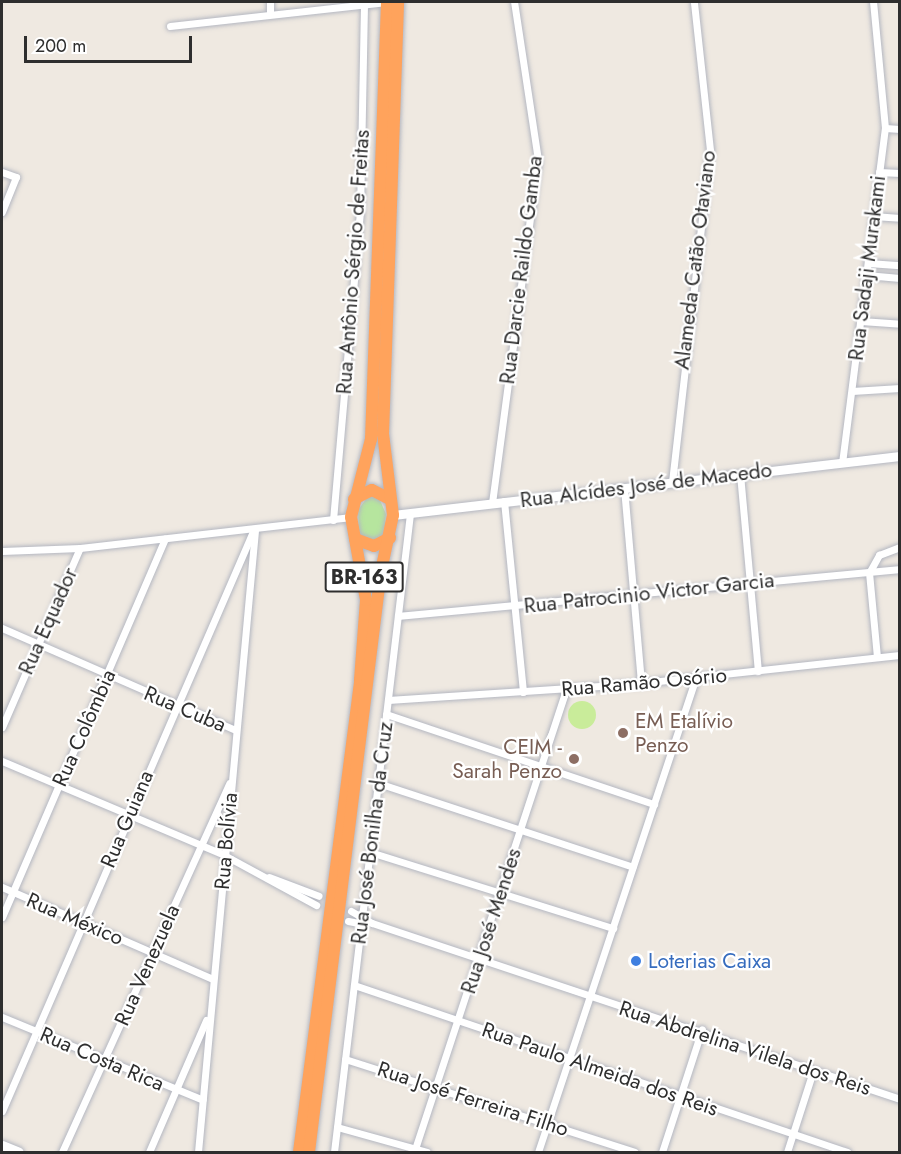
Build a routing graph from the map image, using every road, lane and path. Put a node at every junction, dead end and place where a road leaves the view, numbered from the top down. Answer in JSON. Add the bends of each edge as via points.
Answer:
{"nodes":[{"id":1,"x":270,"y":2,"type":"edge"},
{"id":2,"x":387,"y":2,"type":"edge"},
{"id":3,"x":398,"y":2,"type":"edge"},
{"id":4,"x":514,"y":2,"type":"edge"},
{"id":5,"x":694,"y":2,"type":"edge"},
{"id":6,"x":873,"y":2,"type":"edge"},
{"id":7,"x":364,"y":4,"type":"junction"},
{"id":8,"x":270,"y":14,"type":"junction"},
{"id":9,"x":170,"y":26,"type":"dead end"},
{"id":10,"x":885,"y":128,"type":"junction"},
{"id":11,"x":900,"y":129,"type":"edge"},
{"id":12,"x":2,"y":172,"type":"edge"},
{"id":13,"x":879,"y":172,"type":"junction"},
{"id":14,"x":900,"y":173,"type":"edge"},
{"id":15,"x":2,"y":212,"type":"edge"},
{"id":16,"x":873,"y":216,"type":"junction"},
{"id":17,"x":900,"y":218,"type":"edge"},
{"id":18,"x":868,"y":263,"type":"junction"},
{"id":19,"x":900,"y":265,"type":"edge"},
{"id":20,"x":866,"y":275,"type":"junction"},
{"id":21,"x":900,"y":278,"type":"edge"},
{"id":22,"x":861,"y":321,"type":"junction"},
{"id":23,"x":900,"y":324,"type":"edge"},
{"id":24,"x":900,"y":388,"type":"edge"},
{"id":25,"x":852,"y":391,"type":"junction"},
{"id":26,"x":900,"y":456,"type":"edge"},
{"id":27,"x":842,"y":463,"type":"junction"},
{"id":28,"x":740,"y":474,"type":"junction"},
{"id":29,"x":672,"y":482,"type":"junction"},
{"id":30,"x":624,"y":488,"type":"junction"},
{"id":31,"x":388,"y":498,"type":"junction"},
{"id":32,"x":354,"y":499,"type":"junction"},
{"id":33,"x":504,"y":501,"type":"junction"},
{"id":34,"x":492,"y":503,"type":"junction"},
{"id":35,"x":410,"y":514,"type":"junction"},
{"id":36,"x":393,"y":515,"type":"junction"},
{"id":37,"x":351,"y":517,"type":"junction"},
{"id":38,"x":333,"y":520,"type":"junction"},
{"id":39,"x":255,"y":529,"type":"junction"},
{"id":40,"x":390,"y":538,"type":"junction"},
{"id":41,"x":165,"y":539,"type":"junction"},
{"id":42,"x":355,"y":539,"type":"junction"},
{"id":43,"x":900,"y":547,"type":"edge"},
{"id":44,"x":80,"y":548,"type":"junction"},
{"id":45,"x":2,"y":551,"type":"edge"},
{"id":46,"x":900,"y":569,"type":"edge"},
{"id":47,"x":869,"y":573,"type":"junction"},
{"id":48,"x":752,"y":583,"type":"junction"},
{"id":49,"x":633,"y":594,"type":"junction"},
{"id":50,"x":515,"y":606,"type":"junction"},
{"id":51,"x":398,"y":616,"type":"junction"},
{"id":52,"x":2,"y":628,"type":"edge"},
{"id":53,"x":38,"y":645,"type":"junction"},
{"id":54,"x":900,"y":655,"type":"edge"},
{"id":55,"x":877,"y":657,"type":"junction"},
{"id":56,"x":758,"y":671,"type":"junction"},
{"id":57,"x":108,"y":676,"type":"junction"},
{"id":58,"x":696,"y":677,"type":"junction"},
{"id":59,"x":641,"y":683,"type":"junction"},
{"id":60,"x":566,"y":689,"type":"junction"},
{"id":61,"x":523,"y":692,"type":"junction"},
{"id":62,"x":388,"y":700,"type":"junction"},
{"id":63,"x":176,"y":706,"type":"junction"},
{"id":64,"x":386,"y":714,"type":"junction"},
{"id":65,"x":2,"y":727,"type":"edge"},
{"id":66,"x":236,"y":730,"type":"junction"},
{"id":67,"x":2,"y":761,"type":"edge"},
{"id":68,"x":540,"y":768,"type":"junction"},
{"id":69,"x":232,"y":777,"type":"junction"},
{"id":70,"x":60,"y":783,"type":"junction"},
{"id":71,"x":378,"y":783,"type":"junction"},
{"id":72,"x":654,"y":804,"type":"junction"},
{"id":73,"x":129,"y":813,"type":"junction"},
{"id":74,"x":520,"y":829,"type":"junction"},
{"id":75,"x":199,"y":845,"type":"junction"},
{"id":76,"x":370,"y":852,"type":"junction"},
{"id":77,"x":224,"y":855,"type":"junction"},
{"id":78,"x":633,"y":867,"type":"junction"},
{"id":79,"x":267,"y":876,"type":"junction"},
{"id":80,"x":2,"y":887,"type":"edge"},
{"id":81,"x":13,"y":892,"type":"junction"},
{"id":82,"x":500,"y":892,"type":"junction"},
{"id":83,"x":320,"y":896,"type":"dead end"},
{"id":84,"x":316,"y":905,"type":"dead end"},
{"id":85,"x":351,"y":911,"type":"dead end"},
{"id":86,"x":2,"y":917,"type":"edge"},
{"id":87,"x":362,"y":920,"type":"junction"},
{"id":88,"x":348,"y":921,"type":"dead end"},
{"id":89,"x":83,"y":922,"type":"junction"},
{"id":90,"x":613,"y":928,"type":"junction"},
{"id":91,"x":152,"y":953,"type":"junction"},
{"id":92,"x":479,"y":957,"type":"junction"},
{"id":93,"x":213,"y":979,"type":"junction"},
{"id":94,"x":354,"y":985,"type":"junction"},
{"id":95,"x":590,"y":998,"type":"junction"},
{"id":96,"x":209,"y":1012,"type":"junction"},
{"id":97,"x":2,"y":1017,"type":"edge"},
{"id":98,"x":458,"y":1020,"type":"junction"},
{"id":99,"x":702,"y":1029,"type":"junction"},
{"id":100,"x":36,"y":1031,"type":"junction"},
{"id":101,"x":570,"y":1057,"type":"junction"},
{"id":102,"x":105,"y":1059,"type":"junction"},
{"id":103,"x":345,"y":1059,"type":"junction"},
{"id":104,"x":813,"y":1071,"type":"junction"},
{"id":105,"x":437,"y":1084,"type":"junction"},
{"id":106,"x":177,"y":1090,"type":"junction"},
{"id":107,"x":680,"y":1098,"type":"junction"},
{"id":108,"x":900,"y":1099,"type":"edge"},
{"id":109,"x":203,"y":1100,"type":"junction"},
{"id":110,"x":2,"y":1111,"type":"edge"},
{"id":111,"x":549,"y":1121,"type":"junction"},
{"id":112,"x":337,"y":1127,"type":"junction"},
{"id":113,"x":792,"y":1135,"type":"junction"},
{"id":114,"x":2,"y":1145,"type":"edge"},
{"id":115,"x":414,"y":1150,"type":"edge"},
{"id":116,"x":19,"y":1152,"type":"edge"},
{"id":117,"x":62,"y":1152,"type":"edge"},
{"id":118,"x":149,"y":1152,"type":"edge"},
{"id":119,"x":198,"y":1152,"type":"edge"},
{"id":120,"x":298,"y":1152,"type":"edge"},
{"id":121,"x":309,"y":1152,"type":"edge"},
{"id":122,"x":334,"y":1152,"type":"edge"},
{"id":123,"x":427,"y":1152,"type":"edge"},
{"id":124,"x":538,"y":1152,"type":"edge"},
{"id":125,"x":634,"y":1152,"type":"edge"},
{"id":126,"x":662,"y":1152,"type":"edge"},
{"id":127,"x":787,"y":1152,"type":"edge"},
{"id":128,"x":847,"y":1152,"type":"edge"}],
"edges":[{"from":1,"to":8,"type":"street"},
{"from":2,"to":7,"type":"street"},
{"from":2,"to":32,"type":"highway","number":"BR-163","via":[[371,439]]},
{"from":3,"to":31,"type":"highway","number":"BR-163","via":[[383,434]]},
{"from":4,"to":34,"type":"street","name":"Rua Darcie Raildo Gamba","via":[[537,160]]},
{"from":5,"to":29,"type":"street","name":"Alameda Catão Otaviano","via":[[710,150]]},
{"from":6,"to":10,"type":"street","name":"Rua Sadaji Murakami"},
{"from":7,"to":8,"type":"street"},
{"from":7,"to":38,"type":"street","name":"Rua Antônio Sérgio de Freitas","via":[[360,213]]},
{"from":8,"to":9,"type":"street"},
{"from":10,"to":11,"type":"street"},
{"from":10,"to":13,"type":"street","name":"Rua Sadaji Murakami"},
{"from":12,"to":15,"type":"street","via":[[16,177]]},
{"from":13,"to":14,"type":"street"},
{"from":13,"to":16,"type":"street","name":"Rua Sadaji Murakami"},
{"from":16,"to":17,"type":"street"},
{"from":16,"to":18,"type":"street","name":"Rua Sadaji Murakami"},
{"from":18,"to":19,"type":"street"},
{"from":18,"to":20,"type":"street","name":"Rua Sadaji Murakami"},
{"from":20,"to":21,"type":"street"},
{"from":20,"to":22,"type":"street","name":"Rua Sadaji Murakami"},
{"from":22,"to":23,"type":"street"},
{"from":22,"to":25,"type":"street","name":"Rua Sadaji Murakami"},
{"from":24,"to":25,"type":"street"},
{"from":25,"to":27,"type":"street","name":"Rua Sadaji Murakami"},
{"from":26,"to":27,"type":"street","name":"Rua Alcídes José de Macedo"},
{"from":27,"to":28,"type":"street","name":"Rua Alcídes José de Macedo"},
{"from":28,"to":29,"type":"street","name":"Rua Alcídes José de Macedo"},
{"from":28,"to":48,"type":"street"},
{"from":29,"to":30,"type":"street","name":"Rua Alcídes José de Macedo"},
{"from":30,"to":33,"type":"street","name":"Rua Alcídes José de Macedo"},
{"from":30,"to":49,"type":"street"},
{"from":31,"to":32,"type":"highway","via":[[372,490]]},
{"from":31,"to":36,"type":"highway","number":"BR-163"},
{"from":32,"to":37,"type":"highway","number":"BR-163"},
{"from":33,"to":34,"type":"street","name":"Rua Alcídes José de Macedo"},
{"from":33,"to":50,"type":"street"},
{"from":34,"to":35,"type":"street","name":"Rua Alcídes José de Macedo"},
{"from":35,"to":36,"type":"street","name":"Rua Alcídes José de Macedo"},
{"from":35,"to":51,"type":"street","name":"Rua José Bonilha da Cruz"},
{"from":36,"to":40,"type":"highway","number":"BR-163"},
{"from":37,"to":38,"type":"street"},
{"from":37,"to":42,"type":"highway","number":"BR-163"},
{"from":38,"to":39,"type":"street"},
{"from":39,"to":41,"type":"street"},
{"from":39,"to":63,"type":"street","name":"Rua Guiana"},
{"from":39,"to":66,"type":"street","name":"Rua Bolívia"},
{"from":40,"to":42,"type":"highway","via":[[374,546]]},
{"from":40,"to":121,"type":"highway","number":"BR-163","via":[[381,571]]},
{"from":41,"to":44,"type":"street"},
{"from":41,"to":57,"type":"street","name":"Rua Colômbia"},
{"from":42,"to":120,"type":"highway","number":"BR-163","via":[[366,600],[360,680]]},
{"from":43,"to":47,"type":"street","via":[[879,555]]},
{"from":44,"to":45,"type":"street"},
{"from":44,"to":53,"type":"street","name":"Rua Equador"},
{"from":46,"to":47,"type":"street","name":"Rua Patrocinio Victor Garcia"},
{"from":47,"to":48,"type":"street","name":"Rua Patrocinio Victor Garcia"},
{"from":47,"to":55,"type":"street"},
{"from":48,"to":49,"type":"street","name":"Rua Patrocinio Victor Garcia"},
{"from":48,"to":56,"type":"street"},
{"from":49,"to":50,"type":"street","name":"Rua Patrocinio Victor Garcia"},
{"from":49,"to":59,"type":"street"},
{"from":50,"to":51,"type":"street","name":"Rua Patrocinio Victor Garcia"},
{"from":50,"to":61,"type":"street"},
{"from":51,"to":62,"type":"street","name":"Rua José Bonilha da Cruz"},
{"from":52,"to":53,"type":"street","name":"Rua Cuba"},
{"from":53,"to":57,"type":"street","name":"Rua Cuba"},
{"from":53,"to":65,"type":"street","name":"Rua Equador"},
{"from":54,"to":55,"type":"street","name":"Rua Ramão Osório"},
{"from":55,"to":56,"type":"street","name":"Rua Ramão Osório"},
{"from":56,"to":58,"type":"street","name":"Rua Ramão Osório"},
{"from":57,"to":63,"type":"street","name":"Rua Cuba"},
{"from":57,"to":70,"type":"street","name":"Rua Colômbia"},
{"from":58,"to":59,"type":"street","name":"Rua Ramão Osório"},
{"from":58,"to":72,"type":"street"},
{"from":59,"to":60,"type":"street","name":"Rua Ramão Osório"},
{"from":60,"to":61,"type":"street","name":"Rua Ramão Osório"},
{"from":60,"to":68,"type":"street","name":"Rua José Mendes"},
{"from":61,"to":62,"type":"street","name":"Rua Ramão Osório"},
{"from":62,"to":64,"type":"street","name":"Rua José Bonilha da Cruz"},
{"from":63,"to":66,"type":"street","name":"Rua Cuba"},
{"from":63,"to":73,"type":"street","name":"Rua Guiana"},
{"from":64,"to":68,"type":"street"},
{"from":64,"to":71,"type":"street","name":"Rua José Bonilha da Cruz"},
{"from":66,"to":69,"type":"street","name":"Rua Bolívia"},
{"from":67,"to":70,"type":"street"},
{"from":68,"to":72,"type":"street"},
{"from":68,"to":74,"type":"street","name":"Rua José Mendes"},
{"from":69,"to":75,"type":"street","name":"Rua Venezuela"},
{"from":69,"to":77,"type":"street","name":"Rua Bolívia"},
{"from":70,"to":73,"type":"street"},
{"from":70,"to":81,"type":"street","name":"Rua Colômbia"},
{"from":71,"to":74,"type":"street"},
{"from":71,"to":76,"type":"street","name":"Rua José Bonilha da Cruz"},
{"from":72,"to":78,"type":"street"},
{"from":73,"to":75,"type":"street"},
{"from":73,"to":89,"type":"street","name":"Rua Guiana"},
{"from":74,"to":78,"type":"street"},
{"from":74,"to":82,"type":"street","name":"Rua José Mendes"},
{"from":75,"to":77,"type":"street"},
{"from":75,"to":91,"type":"street","name":"Rua Venezuela"},
{"from":76,"to":82,"type":"street"},
{"from":76,"to":87,"type":"street","name":"Rua José Bonilha da Cruz"},
{"from":77,"to":79,"type":"street"},
{"from":77,"to":93,"type":"street","name":"Rua Bolívia"},
{"from":78,"to":90,"type":"street"},
{"from":79,"to":83,"type":"street"},
{"from":79,"to":84,"type":"street"},
{"from":80,"to":81,"type":"street","name":"Rua México"},
{"from":81,"to":86,"type":"street","name":"Rua Colômbia"},
{"from":81,"to":89,"type":"street","name":"Rua México"},
{"from":82,"to":90,"type":"street"},
{"from":82,"to":92,"type":"street","name":"Rua José Mendes"},
{"from":85,"to":87,"type":"street"},
{"from":87,"to":88,"type":"street"},
{"from":87,"to":92,"type":"street","name":"Rua Abdrelina Vilela dos Reis"},
{"from":87,"to":94,"type":"street","name":"Rua José Bonilha da Cruz"},
{"from":89,"to":91,"type":"street","name":"Rua México"},
{"from":89,"to":100,"type":"street","name":"Rua Guiana"},
{"from":90,"to":95,"type":"street"},
{"from":91,"to":93,"type":"street","name":"Rua México"},
{"from":91,"to":102,"type":"street","name":"Rua Venezuela"},
{"from":92,"to":95,"type":"street","name":"Rua Abdrelina Vilela dos Reis"},
{"from":92,"to":98,"type":"street","name":"Rua José Mendes"},
{"from":93,"to":96,"type":"street","name":"Rua Bolívia"},
{"from":94,"to":98,"type":"street","name":"Rua Paulo Almeida dos Reis"},
{"from":94,"to":103,"type":"street","name":"Rua José Bonilha da Cruz"},
{"from":95,"to":99,"type":"street","name":"Rua Abdrelina Vilela dos Reis"},
{"from":95,"to":101,"type":"street"},
{"from":96,"to":106,"type":"street"},
{"from":96,"to":109,"type":"street","name":"Rua Bolívia"},
{"from":97,"to":100,"type":"street","name":"Rua Costa Rica"},
{"from":98,"to":101,"type":"street","name":"Rua Paulo Almeida dos Reis"},
{"from":98,"to":105,"type":"street","name":"Rua José Mendes"},
{"from":99,"to":104,"type":"street","name":"Rua Abdrelina Vilela dos Reis"},
{"from":99,"to":107,"type":"street"},
{"from":100,"to":102,"type":"street","name":"Rua Costa Rica"},
{"from":100,"to":110,"type":"street","name":"Rua Guiana"},
{"from":101,"to":107,"type":"street","name":"Rua Paulo Almeida dos Reis"},
{"from":101,"to":111,"type":"street"},
{"from":102,"to":106,"type":"street","name":"Rua Costa Rica"},
{"from":102,"to":117,"type":"street","name":"Rua Venezuela"},
{"from":103,"to":105,"type":"street","name":"Rua José Ferreira Filho"},
{"from":103,"to":112,"type":"street","name":"Rua José Bonilha da Cruz"},
{"from":104,"to":108,"type":"street","name":"Rua Abdrelina Vilela dos Reis"},
{"from":104,"to":113,"type":"street"},
{"from":105,"to":111,"type":"street","name":"Rua José Ferreira Filho"},
{"from":105,"to":115,"type":"street","name":"Rua José Mendes"},
{"from":106,"to":109,"type":"street","name":"Rua Costa Rica"},
{"from":106,"to":118,"type":"street"},
{"from":107,"to":113,"type":"street","name":"Rua Paulo Almeida dos Reis"},
{"from":107,"to":126,"type":"street"},
{"from":109,"to":119,"type":"street","name":"Rua Bolívia"},
{"from":111,"to":124,"type":"street"},
{"from":111,"to":125,"type":"street","name":"Rua José Ferreira Filho"},
{"from":112,"to":115,"type":"street"},
{"from":112,"to":122,"type":"street","name":"Rua José Bonilha da Cruz"},
{"from":113,"to":127,"type":"street"},
{"from":113,"to":128,"type":"street","name":"Rua Paulo Almeida dos Reis"},
{"from":114,"to":116,"type":"street"},
{"from":115,"to":123,"type":"street"}]}
